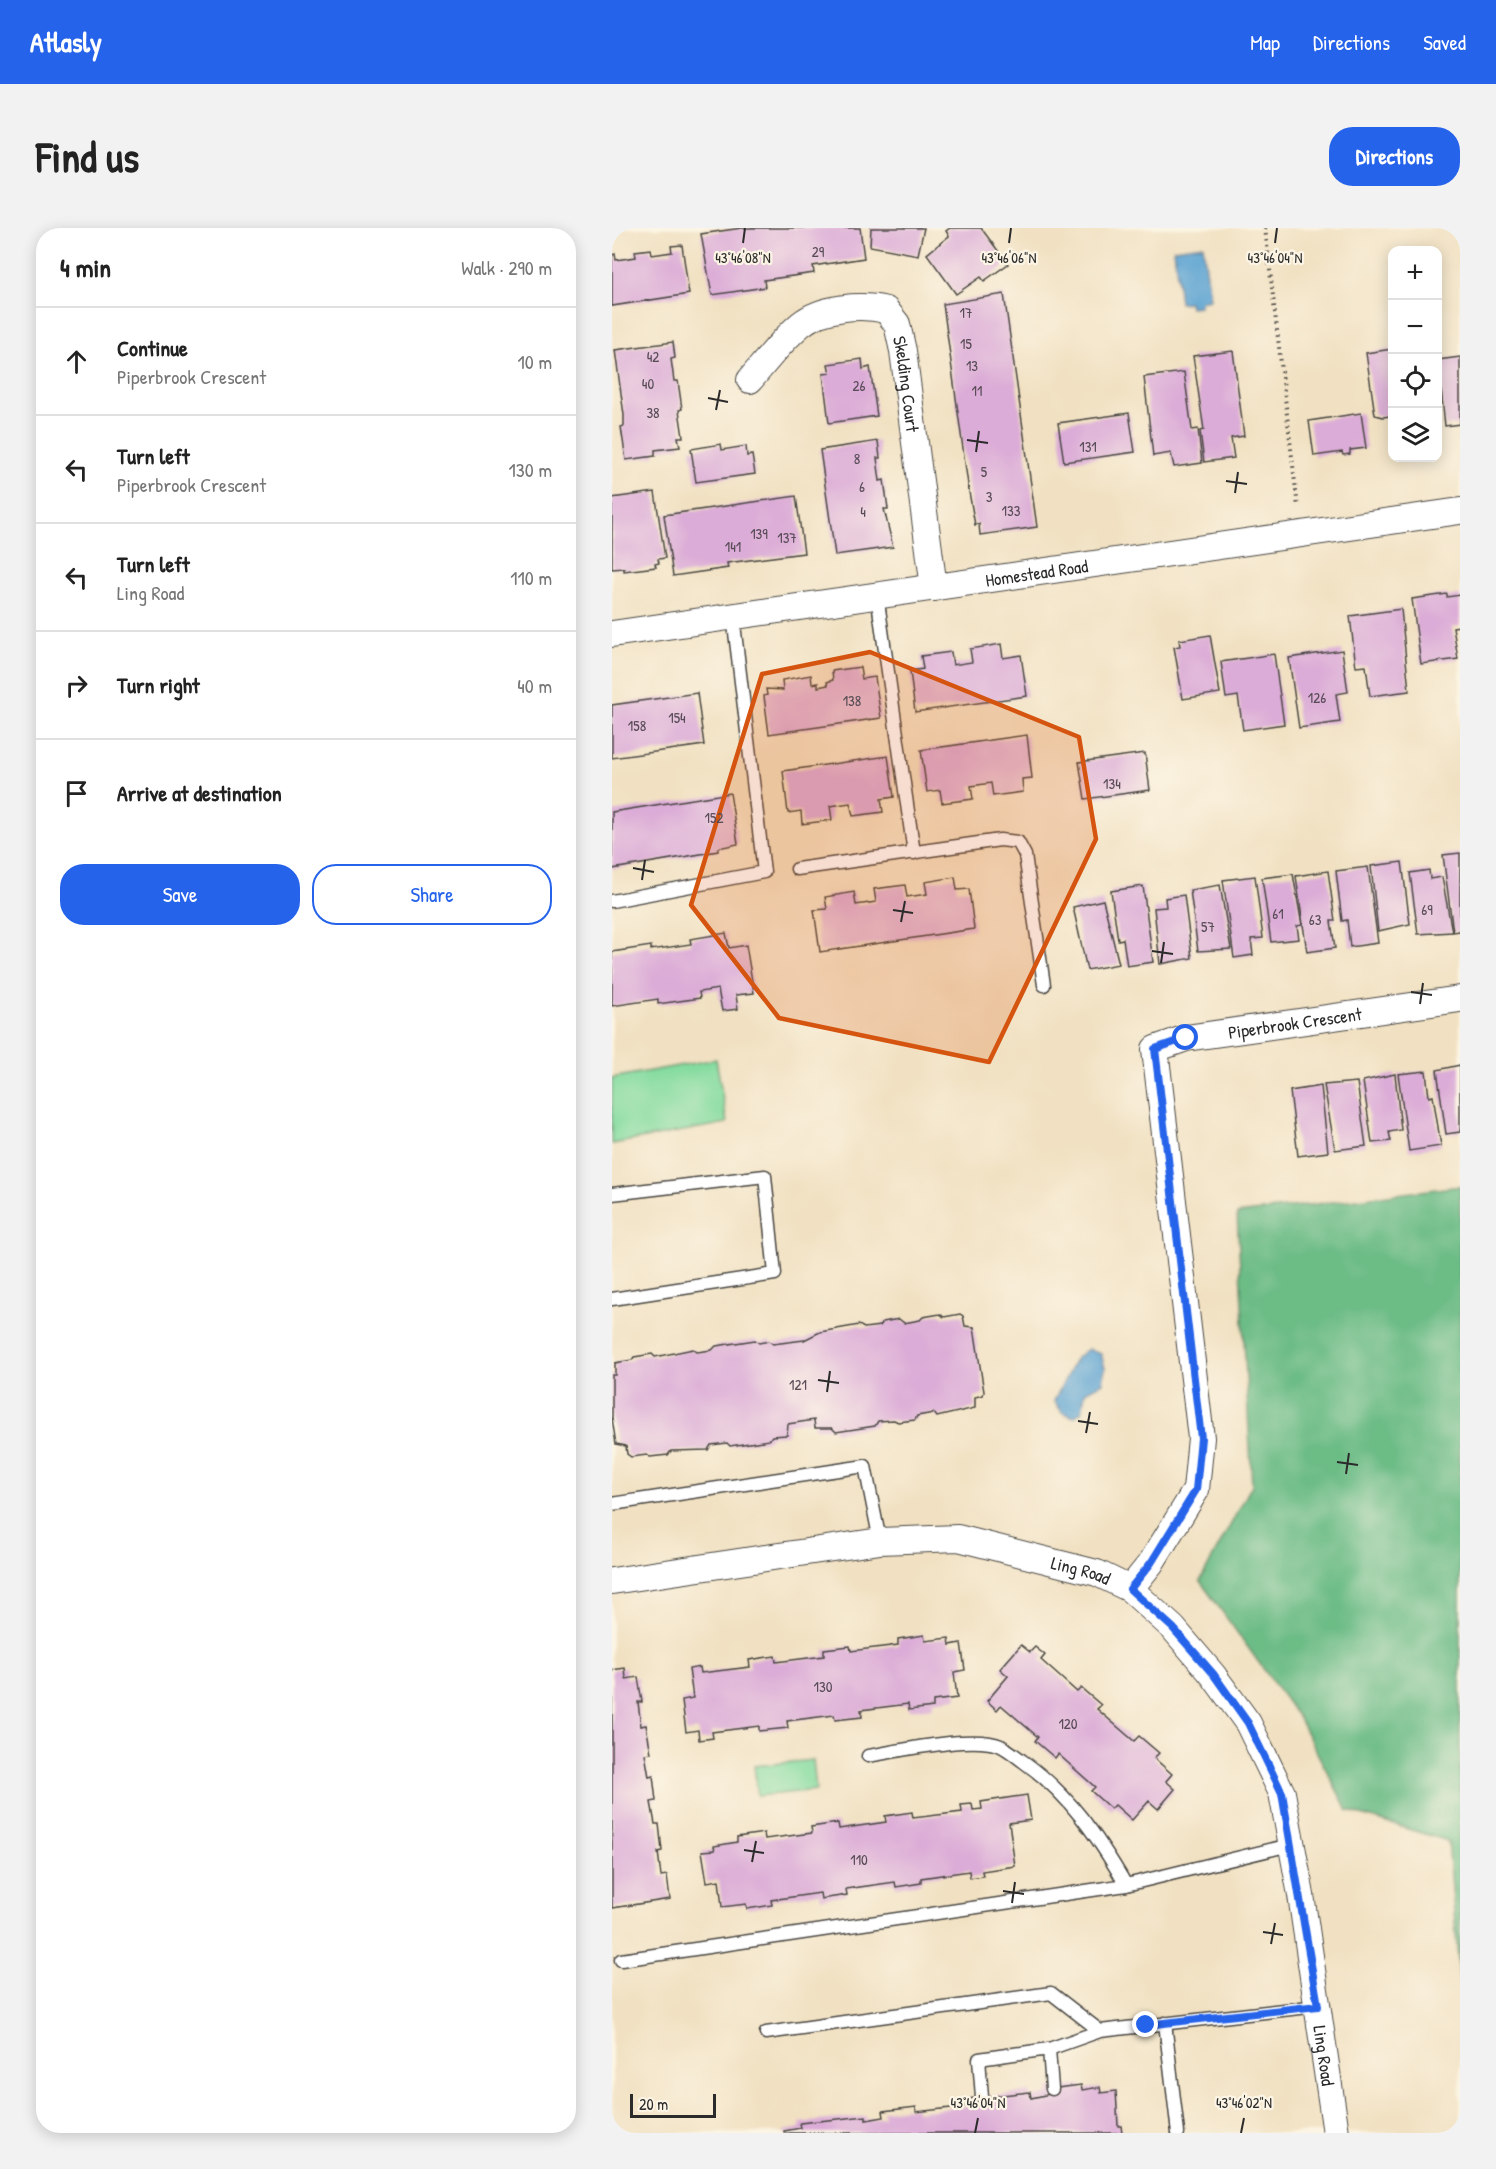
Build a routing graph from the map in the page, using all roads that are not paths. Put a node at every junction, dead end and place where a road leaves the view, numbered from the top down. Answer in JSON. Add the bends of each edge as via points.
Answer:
{"nodes":[{"id":1,"x":750,"y":380,"type":"dead end"},
{"id":2,"x":1460,"y":511,"type":"edge"},
{"id":3,"x":934,"y":588,"type":"junction"},
{"id":4,"x":878,"y":595,"type":"junction"},
{"id":5,"x":733,"y":616,"type":"junction"},
{"id":6,"x":612,"y":634,"type":"edge"},
{"id":7,"x":914,"y":853,"type":"junction"},
{"id":8,"x":797,"y":868,"type":"dead end"},
{"id":9,"x":612,"y":901,"type":"edge"},
{"id":10,"x":1044,"y":985,"type":"dead end"},
{"id":11,"x":1460,"y":999,"type":"edge"},
{"id":12,"x":612,"y":1194,"type":"edge"},
{"id":13,"x":612,"y":1299,"type":"edge"},
{"id":14,"x":612,"y":1504,"type":"edge"},
{"id":15,"x":880,"y":1541,"type":"junction"},
{"id":16,"x":612,"y":1581,"type":"edge"},
{"id":17,"x":1130,"y":1589,"type":"junction"},
{"id":18,"x":868,"y":1756,"type":"dead end"},
{"id":19,"x":1290,"y":1845,"type":"junction"},
{"id":20,"x":1126,"y":1885,"type":"junction"},
{"id":21,"x":621,"y":1960,"type":"dead end"},
{"id":22,"x":1318,"y":2006,"type":"junction"},
{"id":23,"x":1165,"y":2023,"type":"junction"},
{"id":24,"x":1100,"y":2031,"type":"junction"},
{"id":25,"x":766,"y":2033,"type":"dead end"},
{"id":26,"x":1049,"y":2049,"type":"junction"},
{"id":27,"x":1052,"y":2088,"type":"dead end"},
{"id":28,"x":982,"y":2097,"type":"dead end"},
{"id":29,"x":1178,"y":2133,"type":"edge"},
{"id":30,"x":1336,"y":2133,"type":"edge"}],
"edges":[{"from":1,"to":3,"type":"street","name":"Skelding Court","via":[[802,323],[819,315],[867,306],[886,310],[897,324],[903,351]]},
{"from":2,"to":3,"type":"street","name":"Homestead Road"},
{"from":3,"to":4,"type":"street","name":"Homestead Road"},
{"from":4,"to":5,"type":"street","name":"Homestead Road"},
{"from":4,"to":7,"type":"lane"},
{"from":5,"to":6,"type":"street","name":"Homestead Road"},
{"from":5,"to":9,"type":"lane","via":[[764,872]]},
{"from":7,"to":8,"type":"lane"},
{"from":7,"to":10,"type":"lane","via":[[1000,840],[1018,843],[1025,855]]},
{"from":11,"to":17,"type":"street","name":"Piperbrook Crescent","via":[[1186,1038],[1155,1049],[1201,1438],[1196,1490],[1151,1563]]},
{"from":12,"to":13,"type":"lane","via":[[765,1176],[775,1274]]},
{"from":14,"to":15,"type":"lane","via":[[865,1466]]},
{"from":15,"to":16,"type":"street","name":"Ling Road"},
{"from":15,"to":17,"type":"street","name":"Ling Road","via":[[958,1538],[1097,1573]]},
{"from":17,"to":19,"type":"street","name":"Ling Road","via":[[1173,1628],[1214,1675],[1248,1723],[1282,1793]]},
{"from":18,"to":20,"type":"lane","via":[[927,1745],[1000,1745],[1042,1775],[1075,1807]]},
{"from":19,"to":20,"type":"lane"},
{"from":19,"to":22,"type":"street","name":"Ling Road"},
{"from":20,"to":21,"type":"lane"},
{"from":22,"to":23,"type":"lane"},
{"from":22,"to":30,"type":"street","name":"Ling Road"},
{"from":23,"to":24,"type":"lane"},
{"from":23,"to":29,"type":"lane"},
{"from":24,"to":25,"type":"lane","via":[[1051,1993]]},
{"from":24,"to":26,"type":"lane"},
{"from":26,"to":27,"type":"lane"},
{"from":26,"to":28,"type":"lane","via":[[979,2059]]}]}
